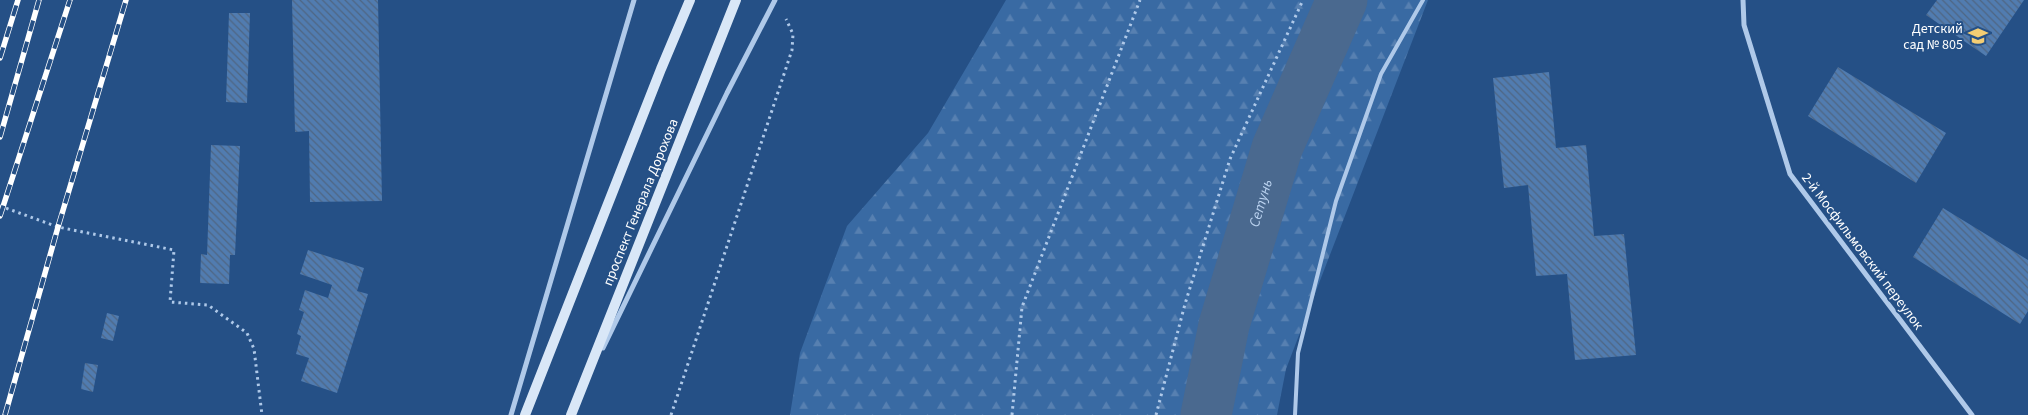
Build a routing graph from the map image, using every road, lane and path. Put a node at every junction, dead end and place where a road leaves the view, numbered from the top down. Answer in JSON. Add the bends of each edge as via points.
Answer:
{"nodes":[{"id":1,"x":634,"y":0,"type":"edge"},
{"id":2,"x":690,"y":0,"type":"edge"},
{"id":3,"x":736,"y":0,"type":"edge"},
{"id":4,"x":775,"y":0,"type":"edge"},
{"id":5,"x":1140,"y":0,"type":"edge"},
{"id":6,"x":1303,"y":0,"type":"edge"},
{"id":7,"x":1423,"y":0,"type":"edge"},
{"id":8,"x":1744,"y":0,"type":"edge"},
{"id":9,"x":786,"y":19,"type":"dead end"},
{"id":10,"x":0,"y":206,"type":"edge"},
{"id":11,"x":572,"y":412,"type":"edge"},
{"id":12,"x":262,"y":415,"type":"edge"},
{"id":13,"x":511,"y":415,"type":"edge"},
{"id":14,"x":525,"y":415,"type":"edge"},
{"id":15,"x":671,"y":415,"type":"edge"},
{"id":16,"x":1012,"y":415,"type":"edge"},
{"id":17,"x":1156,"y":415,"type":"edge"},
{"id":18,"x":1295,"y":415,"type":"edge"},
{"id":19,"x":1972,"y":415,"type":"edge"}],
"edges":[{"from":1,"to":13,"type":"street"},
{"from":2,"to":14,"type":"main road","name":"проспект Генерала Дорохова"},
{"from":3,"to":11,"type":"main road","name":"проспект Генерала Дорохова"},
{"from":4,"to":11,"type":"street"},
{"from":5,"to":16,"type":"path","via":[[1022,307]]},
{"from":6,"to":17,"type":"path","via":[[1230,159],[1185,304]]},
{"from":7,"to":18,"type":"lane","via":[[1381,74],[1336,202],[1298,353]]},
{"from":8,"to":19,"type":"street","name":"2-й Мосфильмовский переулок","via":[[1744,25],[1790,174]]},
{"from":9,"to":15,"type":"path","via":[[793,34],[792,50]]},
{"from":10,"to":12,"type":"path","via":[[58,227],[174,250],[170,302],[208,305],[247,334],[254,349]]}]}
